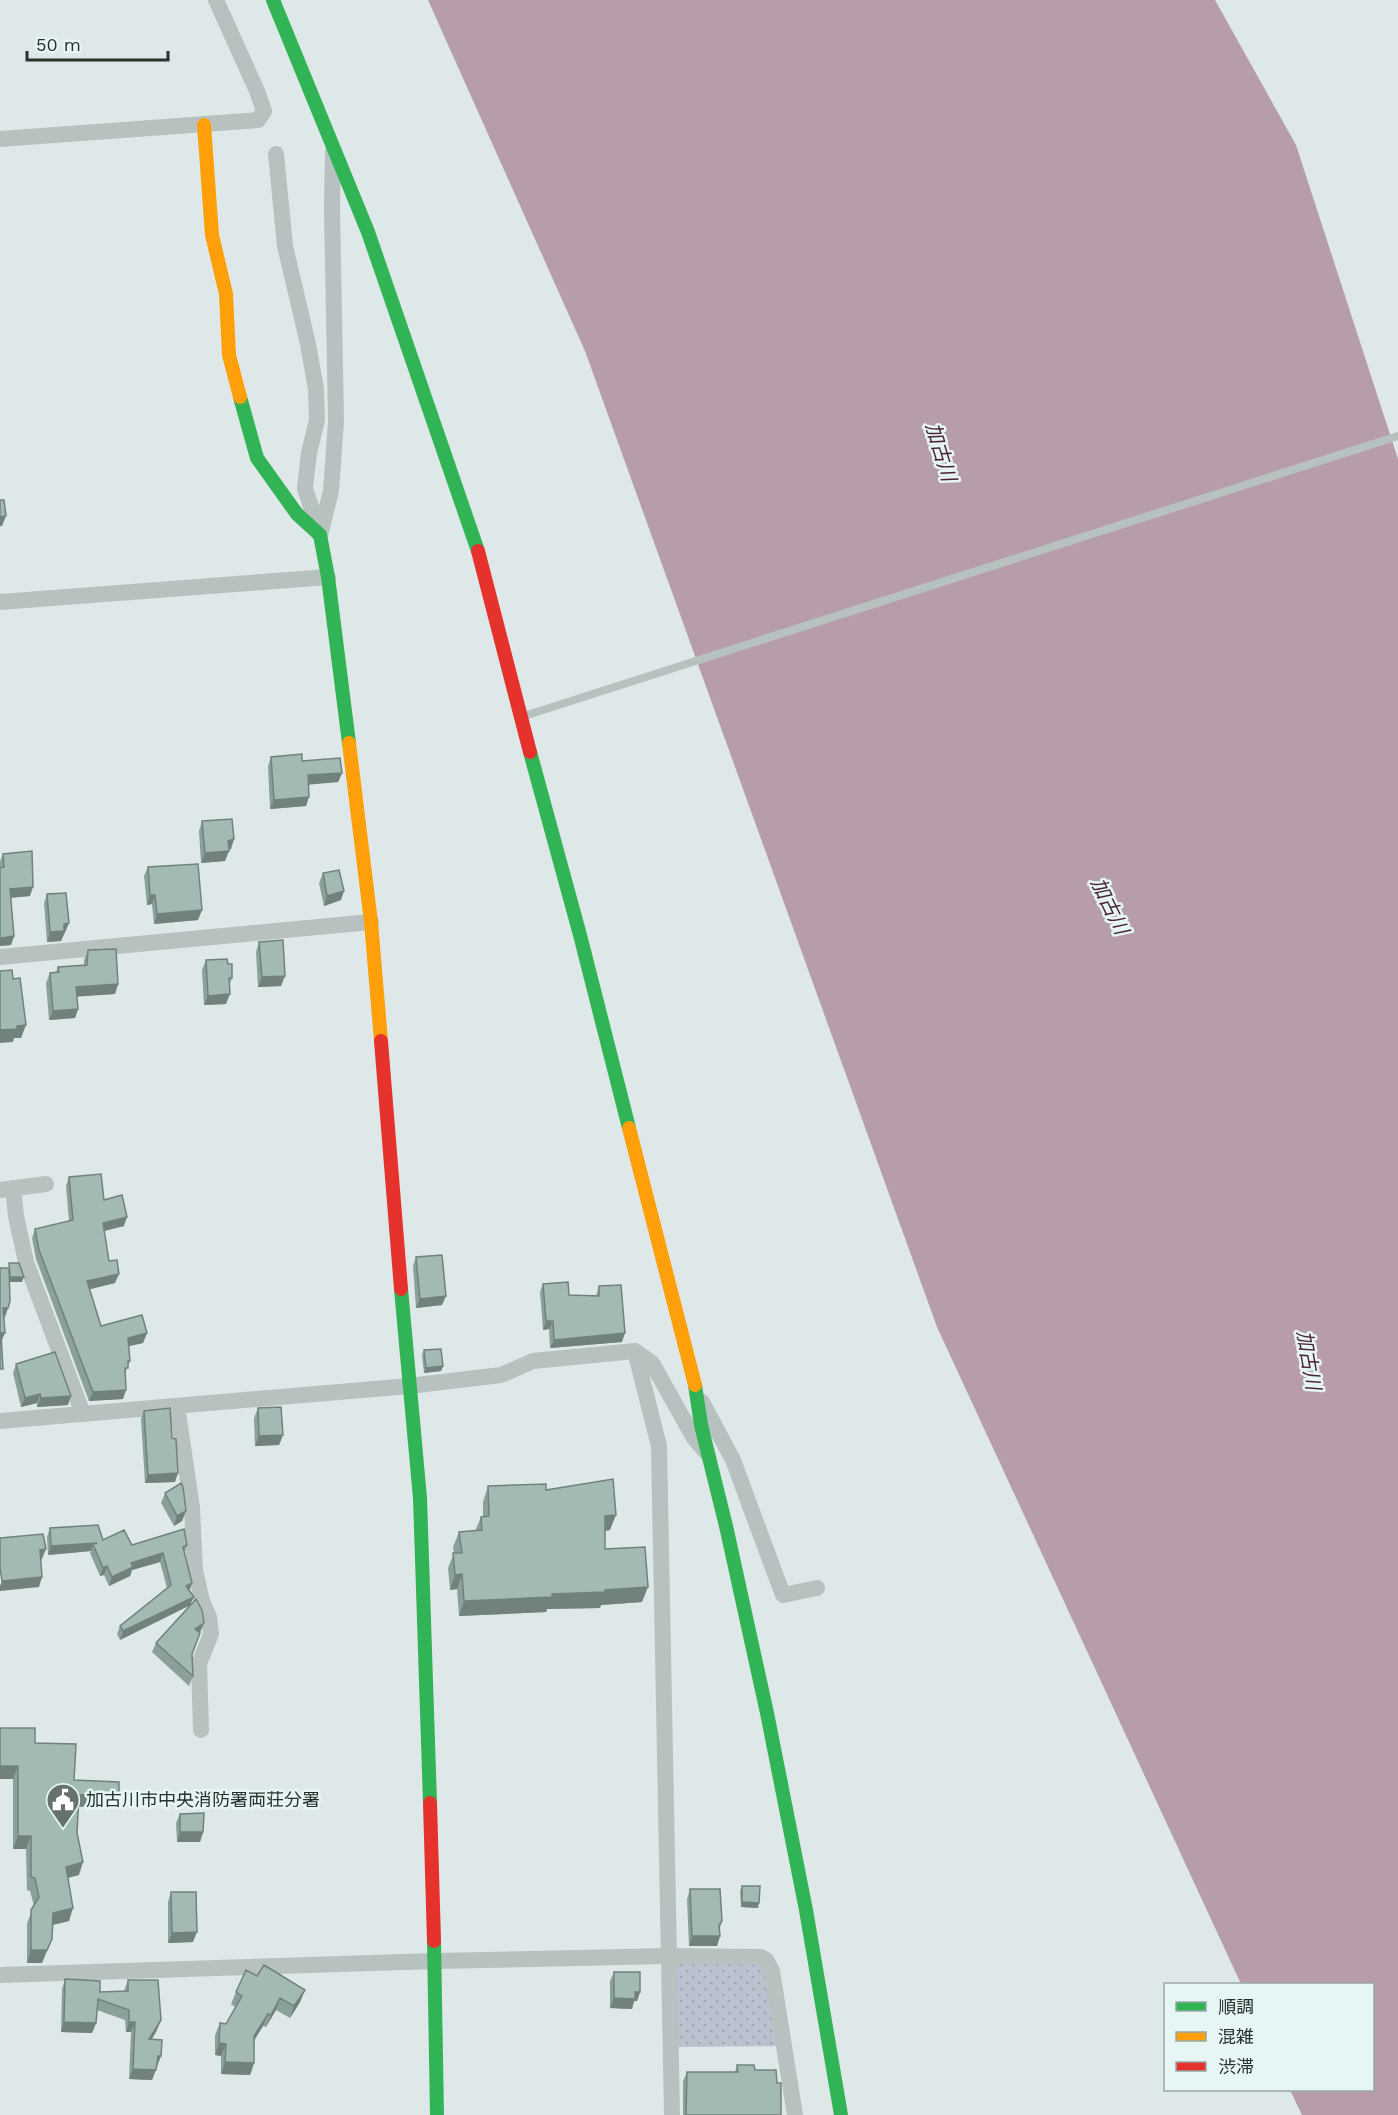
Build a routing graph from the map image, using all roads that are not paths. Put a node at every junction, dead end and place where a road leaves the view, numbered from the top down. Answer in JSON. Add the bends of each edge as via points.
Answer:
{"nodes":[{"id":1,"x":216,"y":0,"type":"edge"},
{"id":2,"x":273,"y":0,"type":"edge"},
{"id":3,"x":204,"y":125,"type":"junction"},
{"id":4,"x":0,"y":139,"type":"edge"},
{"id":5,"x":333,"y":146,"type":"junction"},
{"id":6,"x":276,"y":154,"type":"dead end"},
{"id":7,"x":1398,"y":436,"type":"edge"},
{"id":8,"x":320,"y":536,"type":"junction"},
{"id":9,"x":328,"y":577,"type":"junction"},
{"id":10,"x":0,"y":602,"type":"edge"},
{"id":11,"x":519,"y":717,"type":"junction"},
{"id":12,"x":371,"y":922,"type":"junction"},
{"id":13,"x":0,"y":957,"type":"edge"},
{"id":14,"x":46,"y":1184,"type":"dead end"},
{"id":15,"x":7,"y":1189,"type":"edge"},
{"id":16,"x":635,"y":1351,"type":"junction"},
{"id":17,"x":409,"y":1386,"type":"junction"},
{"id":18,"x":695,"y":1388,"type":"junction"},
{"id":19,"x":177,"y":1406,"type":"junction"},
{"id":20,"x":82,"y":1414,"type":"junction"},
{"id":21,"x":0,"y":1421,"type":"edge"},
{"id":22,"x":708,"y":1455,"type":"junction"},
{"id":23,"x":817,"y":1588,"type":"dead end"},
{"id":24,"x":201,"y":1730,"type":"dead end"},
{"id":25,"x":668,"y":1956,"type":"junction"},
{"id":26,"x":435,"y":1961,"type":"junction"},
{"id":27,"x":0,"y":1975,"type":"edge"},
{"id":28,"x":436,"y":2115,"type":"edge"},
{"id":29,"x":672,"y":2115,"type":"edge"},
{"id":30,"x":795,"y":2115,"type":"edge"},
{"id":31,"x":841,"y":2115,"type":"edge"}],
"edges":[{"from":1,"to":3,"type":"street","via":[[264,111],[258,120]]},
{"from":2,"to":5,"type":"street"},
{"from":3,"to":4,"type":"street"},
{"from":3,"to":8,"type":"street","via":[[212,235],[226,294],[229,355],[257,458],[297,514]]},
{"from":5,"to":8,"type":"street","via":[[336,421],[332,491]]},
{"from":5,"to":11,"type":"street","via":[[368,232],[484,568]]},
{"from":6,"to":8,"type":"street","via":[[285,246],[316,389],[317,420],[305,488]]},
{"from":7,"to":11,"type":"lane"},
{"from":8,"to":9,"type":"street"},
{"from":9,"to":10,"type":"street"},
{"from":9,"to":12,"type":"street"},
{"from":11,"to":18,"type":"street","via":[[580,935]]},
{"from":12,"to":13,"type":"street"},
{"from":12,"to":17,"type":"street"},
{"from":14,"to":15,"type":"street"},
{"from":15,"to":20,"type":"street","via":[[26,1262]]},
{"from":16,"to":17,"type":"street","via":[[533,1360],[501,1375]]},
{"from":16,"to":22,"type":"street","via":[[652,1363],[694,1438]]},
{"from":16,"to":25,"type":"street","via":[[659,1446]]},
{"from":17,"to":19,"type":"street"},
{"from":17,"to":26,"type":"street","via":[[420,1498]]},
{"from":18,"to":22,"type":"street"},
{"from":18,"to":23,"type":"street","via":[[733,1460],[783,1595]]},
{"from":19,"to":20,"type":"street"},
{"from":19,"to":24,"type":"street","via":[[192,1508],[195,1570],[211,1634],[199,1664]]},
{"from":20,"to":21,"type":"street"},
{"from":22,"to":31,"type":"street","via":[[767,1713]]},
{"from":25,"to":26,"type":"street"},
{"from":25,"to":29,"type":"street"},
{"from":25,"to":30,"type":"street","via":[[761,1957],[767,1961],[772,1971]]},
{"from":26,"to":27,"type":"street"},
{"from":26,"to":28,"type":"street"}]}
